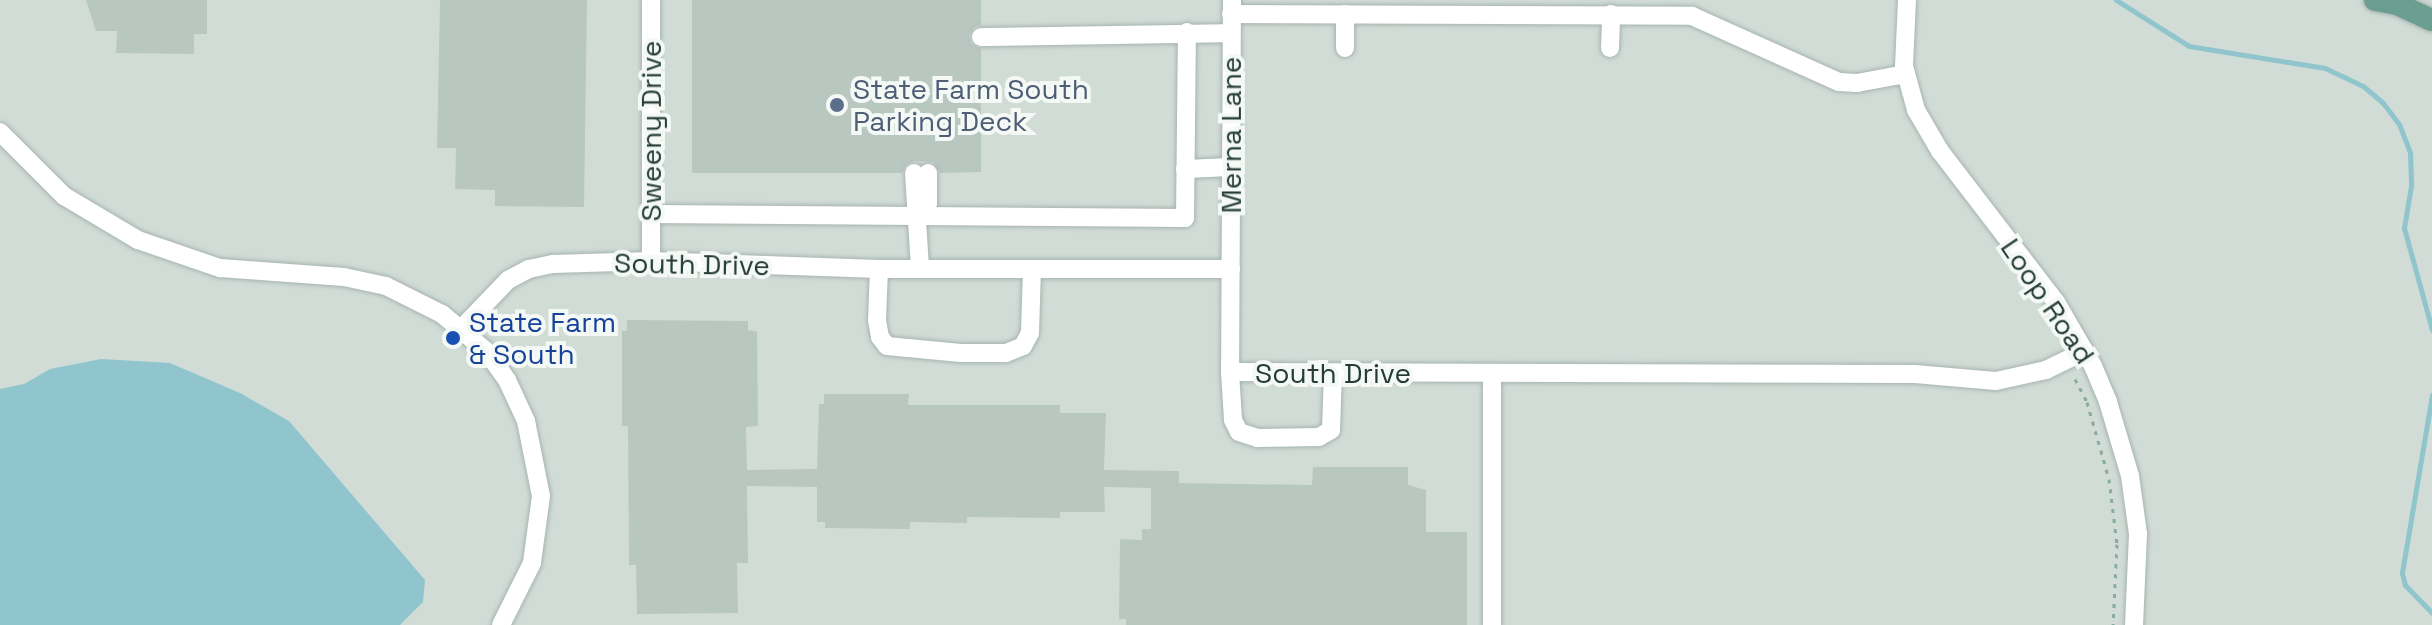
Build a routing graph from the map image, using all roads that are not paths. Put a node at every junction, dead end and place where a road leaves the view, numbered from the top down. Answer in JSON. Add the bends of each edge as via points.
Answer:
{"nodes":[{"id":1,"x":651,"y":0,"type":"edge"},
{"id":2,"x":1907,"y":0,"type":"edge"},
{"id":3,"x":2375,"y":0,"type":"edge"},
{"id":4,"x":1345,"y":14,"type":"junction"},
{"id":5,"x":1611,"y":14,"type":"junction"},
{"id":6,"x":1231,"y":16,"type":"edge"},
{"id":7,"x":2432,"y":20,"type":"edge"},
{"id":8,"x":1187,"y":32,"type":"junction"},
{"id":9,"x":981,"y":37,"type":"dead end"},
{"id":10,"x":1345,"y":48,"type":"dead end"},
{"id":11,"x":1610,"y":48,"type":"dead end"},
{"id":12,"x":1906,"y":74,"type":"junction"},
{"id":13,"x":0,"y":132,"type":"edge"},
{"id":14,"x":1231,"y":167,"type":"junction"},
{"id":15,"x":1185,"y":169,"type":"junction"},
{"id":16,"x":921,"y":173,"type":"dead end"},
{"id":17,"x":651,"y":214,"type":"junction"},
{"id":18,"x":919,"y":216,"type":"junction"},
{"id":19,"x":651,"y":261,"type":"junction"},
{"id":20,"x":879,"y":269,"type":"junction"},
{"id":21,"x":920,"y":269,"type":"junction"},
{"id":22,"x":1231,"y":269,"type":"junction"},
{"id":23,"x":1032,"y":270,"type":"junction"},
{"id":24,"x":462,"y":328,"type":"junction"},
{"id":25,"x":2085,"y":351,"type":"junction"},
{"id":26,"x":1230,"y":372,"type":"junction"},
{"id":27,"x":1333,"y":373,"type":"junction"},
{"id":28,"x":1492,"y":373,"type":"junction"},
{"id":29,"x":501,"y":625,"type":"edge"},
{"id":30,"x":1492,"y":625,"type":"edge"},
{"id":31,"x":2134,"y":625,"type":"edge"}],
"edges":[{"from":1,"to":17,"type":"street","name":"Sweeny Drive"},
{"from":2,"to":12,"type":"street","name":"Loop Road"},
{"from":3,"to":7,"type":"main road"},
{"from":4,"to":5,"type":"street"},
{"from":4,"to":6,"type":"street"},
{"from":4,"to":10,"type":"street"},
{"from":5,"to":11,"type":"street"},
{"from":5,"to":12,"type":"street","via":[[1709,20],[1839,82]]},
{"from":6,"to":8,"type":"street"},
{"from":6,"to":14,"type":"street","name":"Merna Lane"},
{"from":8,"to":9,"type":"street"},
{"from":8,"to":15,"type":"street"},
{"from":12,"to":25,"type":"street","name":"Loop Road","via":[[1916,110],[1940,151],[2056,302]]},
{"from":13,"to":24,"type":"street","via":[[64,196],[162,250],[220,268],[365,280],[409,295]]},
{"from":14,"to":15,"type":"street"},
{"from":14,"to":22,"type":"street","name":"Merna Lane"},
{"from":15,"to":18,"type":"street","via":[[1185,218]]},
{"from":16,"to":18,"type":"street","via":[[915,202]]},
{"from":17,"to":18,"type":"street"},
{"from":17,"to":19,"type":"street","name":"Sweeny Drive"},
{"from":18,"to":21,"type":"street"},
{"from":19,"to":20,"type":"street","name":"South Drive"},
{"from":19,"to":24,"type":"street","name":"South Drive","via":[[529,269],[508,280]]},
{"from":20,"to":21,"type":"street","name":"South Drive"},
{"from":20,"to":23,"type":"street","via":[[877,320],[887,346],[961,353],[1006,353],[1023,346],[1030,333]]},
{"from":21,"to":23,"type":"street","name":"South Drive"},
{"from":22,"to":23,"type":"street","name":"South Drive"},
{"from":22,"to":26,"type":"street","name":"South Drive"},
{"from":24,"to":29,"type":"street","via":[[507,380],[534,447],[539,484],[540,523],[532,563]]},
{"from":25,"to":28,"type":"street","name":"South Drive","via":[[2046,370],[1996,381],[1915,374]]},
{"from":25,"to":31,"type":"street","name":"Loop Road","via":[[2108,402],[2130,476],[2138,534]]},
{"from":26,"to":27,"type":"street","name":"South Drive"},
{"from":26,"to":27,"type":"street","via":[[1233,420],[1239,432],[1258,438],[1319,437],[1331,430]]},
{"from":27,"to":28,"type":"street","name":"South Drive"},
{"from":28,"to":30,"type":"street"}]}
